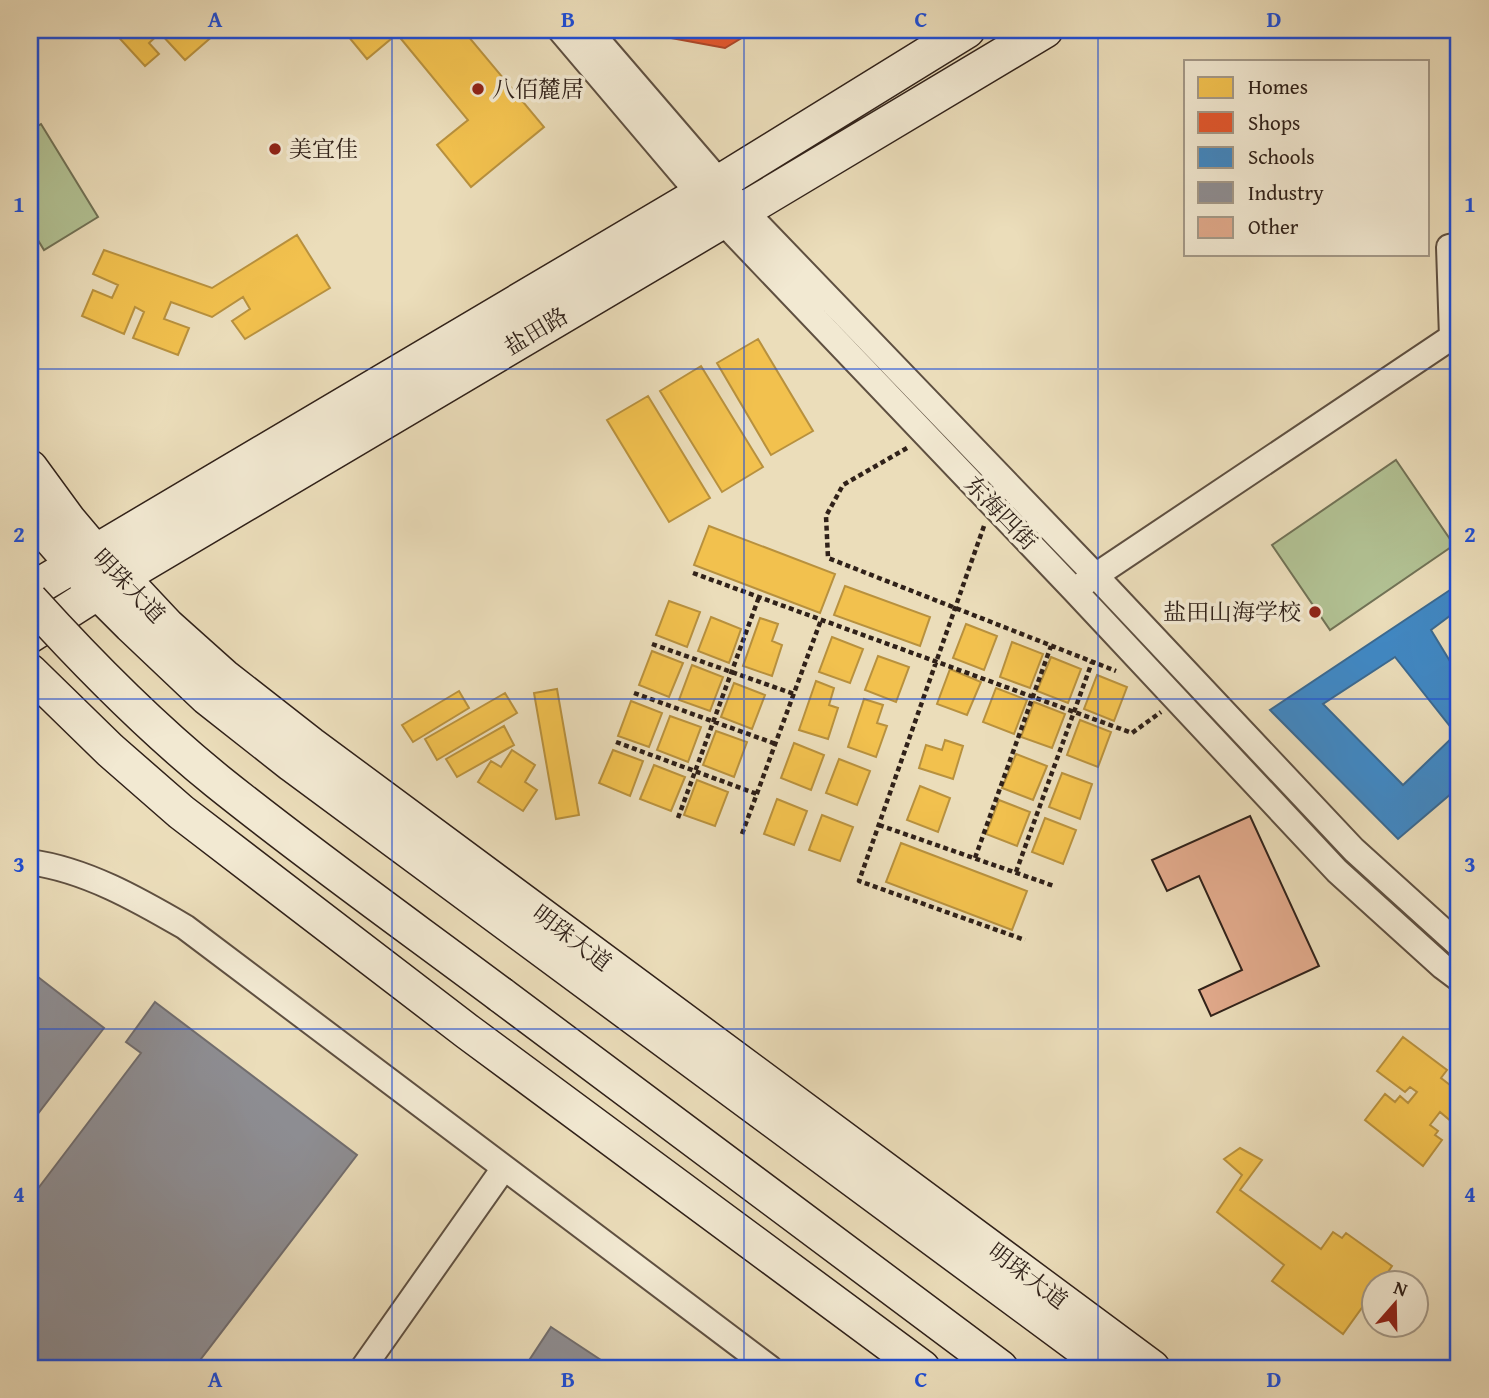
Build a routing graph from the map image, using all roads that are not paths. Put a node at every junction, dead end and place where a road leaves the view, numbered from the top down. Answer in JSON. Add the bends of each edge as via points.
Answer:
{"nodes":[{"id":1,"x":560,"y":30,"type":"edge"},
{"id":2,"x":589,"y":30,"type":"edge"},
{"id":3,"x":967,"y":30,"type":"edge"},
{"id":4,"x":1045,"y":30,"type":"edge"},
{"id":5,"x":709,"y":189,"type":"junction"},
{"id":6,"x":733,"y":216,"type":"junction"},
{"id":7,"x":1459,"y":245,"type":"edge"},
{"id":8,"x":30,"y":468,"type":"edge"},
{"id":9,"x":30,"y":509,"type":"edge"},
{"id":10,"x":84,"y":558,"type":"junction"},
{"id":11,"x":1095,"y":575,"type":"junction"},
{"id":12,"x":110,"y":585,"type":"junction"},
{"id":13,"x":1074,"y":590,"type":"junction"},
{"id":14,"x":30,"y":591,"type":"edge"},
{"id":15,"x":30,"y":600,"type":"edge"},
{"id":16,"x":30,"y":635,"type":"edge"},
{"id":17,"x":30,"y":672,"type":"edge"},
{"id":18,"x":30,"y":862,"type":"edge"},
{"id":19,"x":1459,"y":945,"type":"edge"},
{"id":20,"x":1459,"y":979,"type":"edge"},
{"id":21,"x":504,"y":1168,"type":"junction"},
{"id":22,"x":363,"y":1368,"type":"edge"},
{"id":23,"x":770,"y":1368,"type":"edge"},
{"id":24,"x":922,"y":1368,"type":"edge"},
{"id":25,"x":1000,"y":1368,"type":"edge"},
{"id":26,"x":1109,"y":1368,"type":"edge"},
{"id":27,"x":1152,"y":1368,"type":"edge"}],
"edges":[{"from":1,"to":5,"type":"street","name":"东海四街"},
{"from":2,"to":5,"type":"street","name":"东海四街"},
{"from":3,"to":5,"type":"street","name":"盐田路"},
{"from":4,"to":6,"type":"street","name":"盐田路"},
{"from":5,"to":6,"type":"street","name":"东海四街"},
{"from":5,"to":10,"type":"street","name":"盐田路"},
{"from":6,"to":11,"type":"street","name":"东海四街"},
{"from":6,"to":12,"type":"street","name":"盐田路"},
{"from":6,"to":13,"type":"street","name":"东海四街"},
{"from":7,"to":11,"type":"street","via":[[1449,247],[1452,337]]},
{"from":8,"to":10,"type":"street","name":"明珠大道","via":[[68,520]]},
{"from":9,"to":10,"type":"street","name":"明珠大道","via":[[47,534]]},
{"from":10,"to":12,"type":"street","name":"明珠大道"},
{"from":10,"to":14,"type":"street","name":"盐田路"},
{"from":11,"to":13,"type":"street"},
{"from":11,"to":19,"type":"street","name":"东海四街","via":[[1354,850]]},
{"from":12,"to":16,"type":"street","name":"盐田路"},
{"from":12,"to":26,"type":"street","name":"明珠大道","via":[[152,646],[207,697],[292,764]]},
{"from":12,"to":27,"type":"street","name":"明珠大道","via":[[167,626],[310,745]]},
{"from":13,"to":20,"type":"street","name":"东海四街","via":[[1337,871]]},
{"from":15,"to":25,"type":"street","bridge":true,"via":[[78,654],[215,780]]},
{"from":17,"to":24,"type":"street","via":[[181,812],[468,1032]]},
{"from":18,"to":21,"type":"street","via":[[98,882],[185,927]]},
{"from":21,"to":22,"type":"street"},
{"from":21,"to":23,"type":"street"}]}
